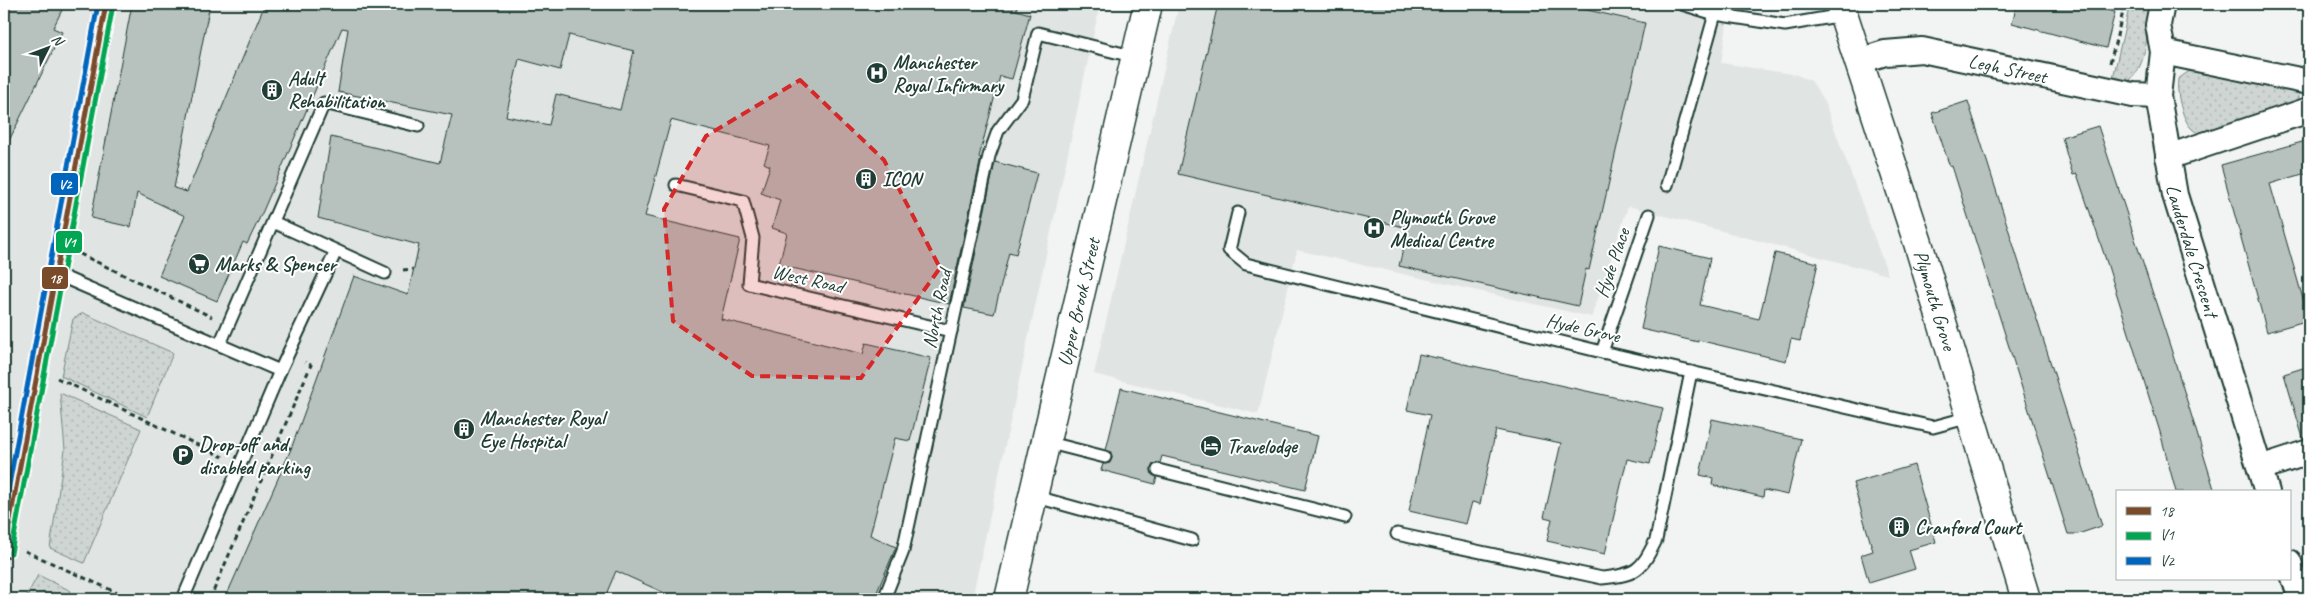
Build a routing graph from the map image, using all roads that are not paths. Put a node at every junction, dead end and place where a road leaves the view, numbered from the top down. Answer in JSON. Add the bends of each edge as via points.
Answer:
{"nodes":[{"id":1,"x":106,"y":4,"type":"edge"},
{"id":2,"x":1148,"y":4,"type":"edge"},
{"id":3,"x":1682,"y":4,"type":"edge"},
{"id":4,"x":2162,"y":4,"type":"edge"},
{"id":5,"x":1714,"y":9,"type":"edge"},
{"id":6,"x":1842,"y":9,"type":"edge"},
{"id":7,"x":2163,"y":52,"type":"junction"},
{"id":8,"x":1136,"y":57,"type":"junction"},
{"id":9,"x":1859,"y":61,"type":"junction"},
{"id":10,"x":2309,"y":82,"type":"edge"},
{"id":11,"x":2158,"y":96,"type":"junction"},
{"id":12,"x":2309,"y":110,"type":"edge"},
{"id":13,"x":418,"y":126,"type":"dead end"},
{"id":14,"x":2168,"y":157,"type":"junction"},
{"id":15,"x":676,"y":185,"type":"dead end"},
{"id":16,"x":1667,"y":185,"type":"dead end"},
{"id":17,"x":1238,"y":213,"type":"dead end"},
{"id":18,"x":1649,"y":215,"type":"dead end"},
{"id":19,"x":272,"y":222,"type":"junction"},
{"id":20,"x":336,"y":251,"type":"junction"},
{"id":21,"x":385,"y":273,"type":"dead end"},
{"id":22,"x":56,"y":274,"type":"junction"},
{"id":23,"x":951,"y":331,"type":"junction"},
{"id":24,"x":220,"y":344,"type":"junction"},
{"id":25,"x":1602,"y":352,"type":"junction"},
{"id":26,"x":280,"y":371,"type":"junction"},
{"id":27,"x":1691,"y":372,"type":"junction"},
{"id":28,"x":1970,"y":417,"type":"junction"},
{"id":29,"x":1046,"y":442,"type":"junction"},
{"id":30,"x":2309,"y":452,"type":"edge"},
{"id":31,"x":1104,"y":457,"type":"dead end"},
{"id":32,"x":2260,"y":468,"type":"junction"},
{"id":33,"x":1158,"y":470,"type":"dead end"},
{"id":34,"x":2266,"y":490,"type":"edge"},
{"id":35,"x":1033,"y":496,"type":"junction"},
{"id":36,"x":1345,"y":517,"type":"dead end"},
{"id":37,"x":1397,"y":534,"type":"dead end"},
{"id":38,"x":1192,"y":540,"type":"dead end"},
{"id":39,"x":5,"y":547,"type":"edge"},
{"id":40,"x":2290,"y":565,"type":"edge"},
{"id":41,"x":183,"y":599,"type":"edge"},
{"id":42,"x":884,"y":599,"type":"edge"},
{"id":43,"x":1009,"y":599,"type":"edge"},
{"id":44,"x":2026,"y":599,"type":"edge"},
{"id":45,"x":2301,"y":599,"type":"edge"}],
"edges":[{"from":1,"to":22,"type":"lane"},
{"from":2,"to":8,"type":"main road","name":"Upper Brook Street"},
{"from":3,"to":5,"type":"lane"},
{"from":4,"to":7,"type":"street","name":"Lauderdale Crescent","via":[[2158,25]]},
{"from":5,"to":6,"type":"lane","via":[[1785,25]]},
{"from":5,"to":16,"type":"lane"},
{"from":6,"to":9,"type":"main road","name":"Plymouth Grove"},
{"from":7,"to":10,"type":"street"},
{"from":7,"to":11,"type":"street","name":"Lauderdale Crescent"},
{"from":8,"to":23,"type":"lane","name":"North Road","via":[[1038,33],[1022,99],[998,131],[989,156]]},
{"from":8,"to":29,"type":"main road","name":"Upper Brook Street"},
{"from":9,"to":11,"type":"street","name":"Legh Street","via":[[1885,53],[1922,50],[2133,96]]},
{"from":9,"to":28,"type":"main road","name":"Plymouth Grove"},
{"from":11,"to":14,"type":"street","name":"Lauderdale Crescent"},
{"from":12,"to":14,"type":"street"},
{"from":13,"to":19,"type":"lane","via":[[324,103]]},
{"from":14,"to":32,"type":"street","name":"Lauderdale Crescent","via":[[2175,195]]},
{"from":15,"to":23,"type":"lane","name":"West Road","via":[[743,201],[753,238],[749,284]]},
{"from":17,"to":25,"type":"lane","name":"Hyde Grove","via":[[1229,250],[1246,264]]},
{"from":18,"to":25,"type":"lane","name":"Hyde Place"},
{"from":19,"to":20,"type":"lane"},
{"from":19,"to":24,"type":"lane"},
{"from":20,"to":21,"type":"lane"},
{"from":20,"to":26,"type":"lane"},
{"from":22,"to":24,"type":"lane"},
{"from":22,"to":39,"type":"lane"},
{"from":23,"to":42,"type":"lane","name":"North Road","via":[[904,551]]},
{"from":24,"to":26,"type":"lane"},
{"from":25,"to":27,"type":"lane","name":"Hyde Grove"},
{"from":26,"to":41,"type":"lane"},
{"from":27,"to":28,"type":"lane","name":"Hyde Grove","via":[[1933,427]]},
{"from":27,"to":37,"type":"lane","via":[[1656,540],[1644,563],[1627,576],[1602,578]]},
{"from":28,"to":44,"type":"main road","name":"Plymouth Grove"},
{"from":29,"to":31,"type":"lane"},
{"from":29,"to":35,"type":"main road","name":"Upper Brook Street"},
{"from":30,"to":32,"type":"street"},
{"from":32,"to":34,"type":"street","name":"Lauderdale Crescent"},
{"from":33,"to":36,"type":"lane"},
{"from":35,"to":38,"type":"lane"},
{"from":35,"to":43,"type":"main road","name":"Upper Brook Street"},
{"from":40,"to":45,"type":"street"}]}
